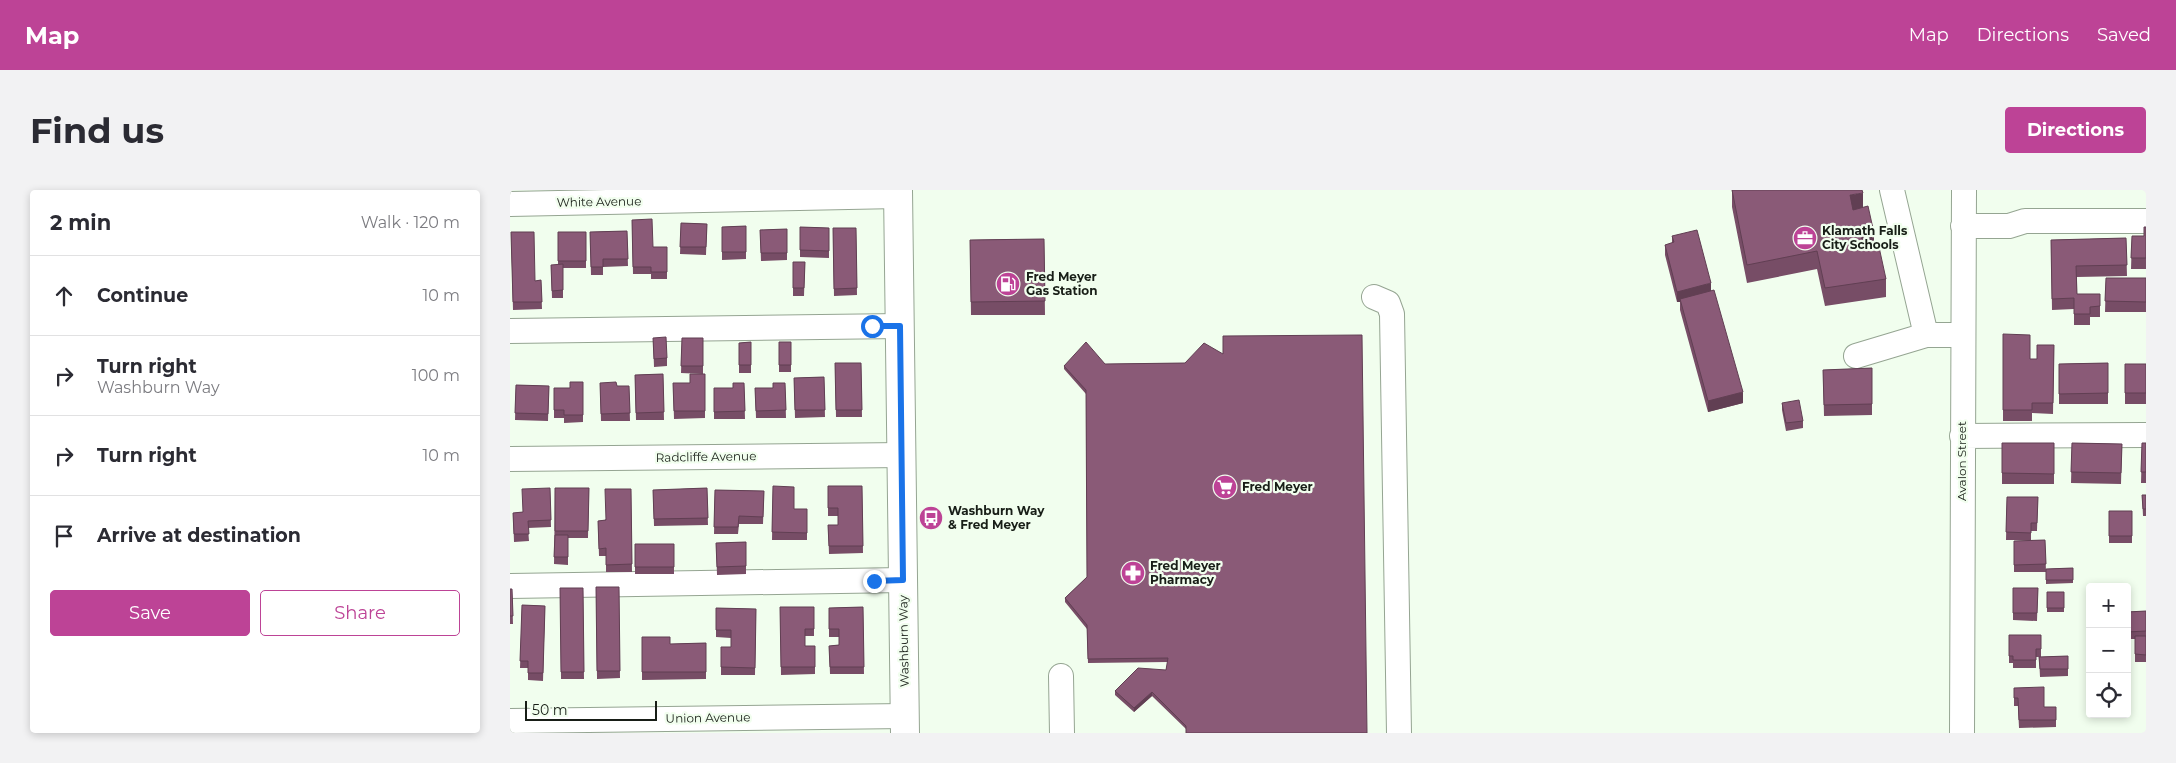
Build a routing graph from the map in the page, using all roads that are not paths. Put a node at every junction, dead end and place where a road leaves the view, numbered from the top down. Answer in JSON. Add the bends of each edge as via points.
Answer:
{"nodes":[{"id":1,"x":1892,"y":190,"type":"edge"},
{"id":2,"x":1964,"y":190,"type":"edge"},
{"id":3,"x":898,"y":193,"type":"edge"},
{"id":4,"x":510,"y":204,"type":"edge"},
{"id":5,"x":2146,"y":221,"type":"edge"},
{"id":6,"x":1963,"y":226,"type":"junction"},
{"id":7,"x":1374,"y":297,"type":"dead end"},
{"id":8,"x":900,"y":326,"type":"junction"},
{"id":9,"x":510,"y":331,"type":"edge"},
{"id":10,"x":1926,"y":335,"type":"junction"},
{"id":11,"x":1962,"y":335,"type":"junction"},
{"id":12,"x":1856,"y":356,"type":"dead end"},
{"id":13,"x":1962,"y":436,"type":"junction"},
{"id":14,"x":2146,"y":436,"type":"edge"},
{"id":15,"x":903,"y":455,"type":"junction"},
{"id":16,"x":510,"y":459,"type":"edge"},
{"id":17,"x":903,"y":580,"type":"junction"},
{"id":18,"x":510,"y":586,"type":"edge"},
{"id":19,"x":1062,"y":676,"type":"dead end"},
{"id":20,"x":510,"y":721,"type":"edge"},
{"id":21,"x":906,"y":724,"type":"edge"},
{"id":22,"x":1062,"y":733,"type":"edge"},
{"id":23,"x":1399,"y":733,"type":"edge"},
{"id":24,"x":1962,"y":733,"type":"edge"}],
"edges":[{"from":1,"to":10,"type":"street"},
{"from":2,"to":6,"type":"street","name":"Avalon Street"},
{"from":3,"to":4,"type":"street","name":"White Avenue"},
{"from":3,"to":8,"type":"main road","name":"Washburn Way"},
{"from":5,"to":6,"type":"street","via":[[2025,221],[2009,226]]},
{"from":6,"to":11,"type":"street","name":"Avalon Street"},
{"from":7,"to":23,"type":"street","via":[[1388,303],[1392,314]]},
{"from":8,"to":9,"type":"street"},
{"from":8,"to":15,"type":"main road","name":"Washburn Way"},
{"from":10,"to":11,"type":"street"},
{"from":10,"to":12,"type":"street"},
{"from":11,"to":13,"type":"street","name":"Avalon Street"},
{"from":13,"to":14,"type":"street"},
{"from":13,"to":24,"type":"street","name":"Avalon Street"},
{"from":15,"to":16,"type":"street","name":"Radcliffe Avenue"},
{"from":15,"to":17,"type":"main road","name":"Washburn Way"},
{"from":17,"to":18,"type":"street"},
{"from":17,"to":21,"type":"main road","name":"Washburn Way"},
{"from":19,"to":22,"type":"street"},
{"from":20,"to":21,"type":"street","name":"Union Avenue"}]}
